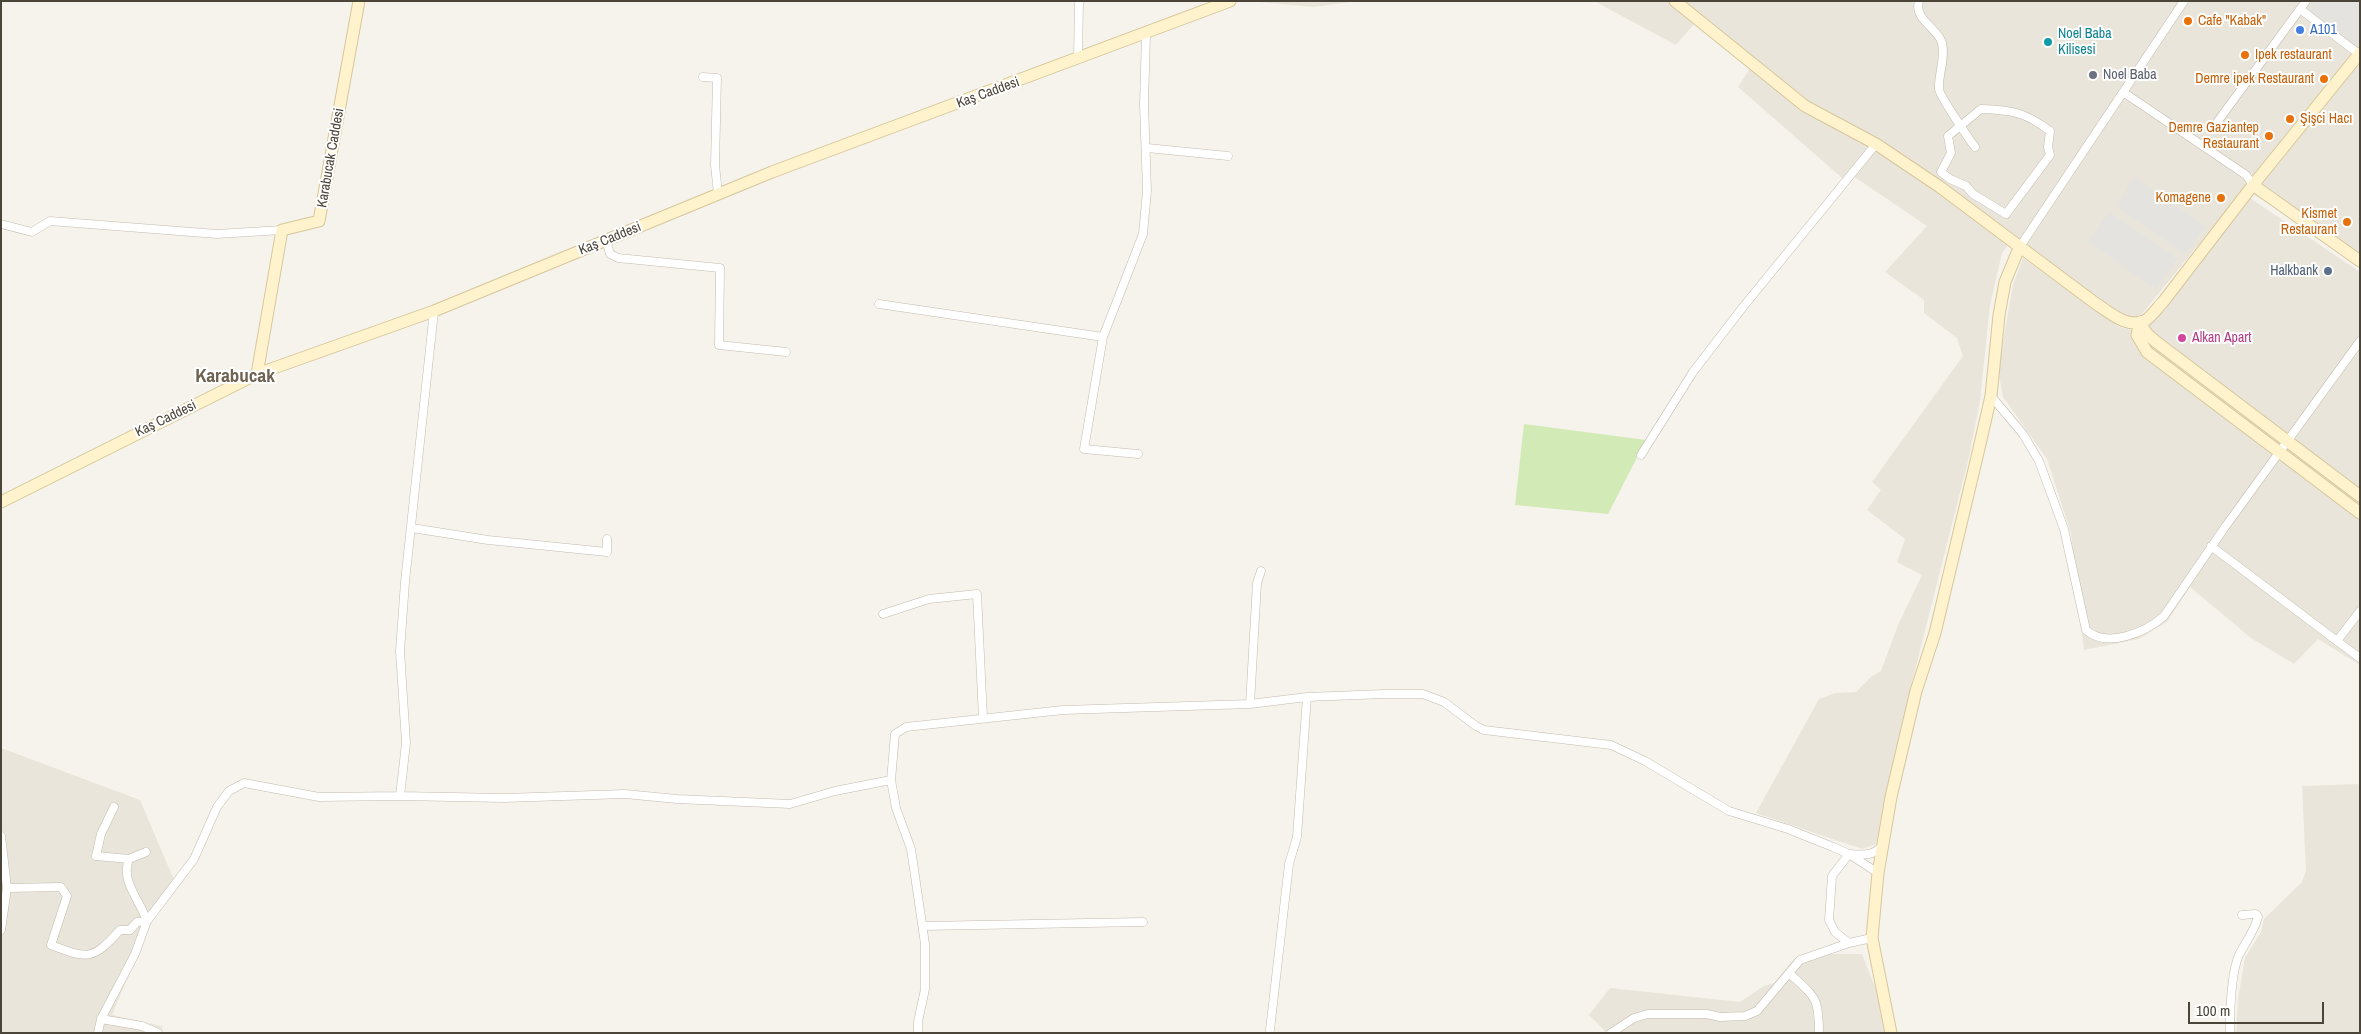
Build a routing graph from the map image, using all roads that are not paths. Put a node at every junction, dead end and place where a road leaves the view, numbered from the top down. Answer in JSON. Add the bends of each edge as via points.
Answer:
{"nodes":[{"id":1,"x":358,"y":1,"type":"edge"},
{"id":2,"x":1079,"y":1,"type":"edge"},
{"id":3,"x":1230,"y":1,"type":"edge"},
{"id":4,"x":1675,"y":1,"type":"edge"},
{"id":5,"x":1919,"y":1,"type":"edge"},
{"id":6,"x":2184,"y":1,"type":"edge"},
{"id":7,"x":2306,"y":1,"type":"edge"},
{"id":8,"x":2300,"y":9,"type":"junction"},
{"id":9,"x":1146,"y":34,"type":"junction"},
{"id":10,"x":2360,"y":54,"type":"edge"},
{"id":11,"x":1078,"y":59,"type":"junction"},
{"id":12,"x":703,"y":77,"type":"dead end"},
{"id":13,"x":2123,"y":92,"type":"junction"},
{"id":14,"x":2218,"y":121,"type":"dead end"},
{"id":15,"x":1960,"y":125,"type":"junction"},
{"id":16,"x":1876,"y":144,"type":"junction"},
{"id":17,"x":1975,"y":147,"type":"dead end"},
{"id":18,"x":1147,"y":148,"type":"junction"},
{"id":19,"x":1228,"y":156,"type":"dead end"},
{"id":20,"x":2253,"y":185,"type":"junction"},
{"id":21,"x":718,"y":194,"type":"junction"},
{"id":22,"x":1,"y":224,"type":"edge"},
{"id":23,"x":282,"y":230,"type":"junction"},
{"id":24,"x":606,"y":240,"type":"junction"},
{"id":25,"x":2019,"y":248,"type":"junction"},
{"id":26,"x":2360,"y":261,"type":"edge"},
{"id":27,"x":879,"y":304,"type":"dead end"},
{"id":28,"x":434,"y":311,"type":"junction"},
{"id":29,"x":2140,"y":322,"type":"junction"},
{"id":30,"x":1102,"y":337,"type":"junction"},
{"id":31,"x":2360,"y":341,"type":"edge"},
{"id":32,"x":786,"y":352,"type":"dead end"},
{"id":33,"x":257,"y":374,"type":"junction"},
{"id":34,"x":1991,"y":396,"type":"junction"},
{"id":35,"x":2287,"y":440,"type":"junction"},
{"id":36,"x":2280,"y":451,"type":"junction"},
{"id":37,"x":1138,"y":454,"type":"dead end"},
{"id":38,"x":1641,"y":456,"type":"dead end"},
{"id":39,"x":2360,"y":496,"type":"edge"},
{"id":40,"x":1,"y":502,"type":"edge"},
{"id":41,"x":2360,"y":513,"type":"edge"},
{"id":42,"x":412,"y":528,"type":"junction"},
{"id":43,"x":607,"y":539,"type":"dead end"},
{"id":44,"x":2211,"y":546,"type":"junction"},
{"id":45,"x":1261,"y":571,"type":"dead end"},
{"id":46,"x":2360,"y":611,"type":"edge"},
{"id":47,"x":883,"y":614,"type":"dead end"},
{"id":48,"x":2336,"y":641,"type":"junction"},
{"id":49,"x":2360,"y":658,"type":"edge"},
{"id":50,"x":1306,"y":697,"type":"junction"},
{"id":51,"x":1250,"y":704,"type":"junction"},
{"id":52,"x":983,"y":718,"type":"junction"},
{"id":53,"x":891,"y":780,"type":"junction"},
{"id":54,"x":400,"y":796,"type":"junction"},
{"id":55,"x":114,"y":807,"type":"dead end"},
{"id":56,"x":1,"y":836,"type":"edge"},
{"id":57,"x":1883,"y":845,"type":"junction"},
{"id":58,"x":146,"y":852,"type":"dead end"},
{"id":59,"x":1850,"y":854,"type":"junction"},
{"id":60,"x":129,"y":859,"type":"junction"},
{"id":61,"x":1878,"y":873,"type":"junction"},
{"id":62,"x":7,"y":888,"type":"junction"},
{"id":63,"x":2242,"y":914,"type":"dead end"},
{"id":64,"x":147,"y":921,"type":"junction"},
{"id":65,"x":1143,"y":922,"type":"dead end"},
{"id":66,"x":922,"y":926,"type":"junction"},
{"id":67,"x":1,"y":930,"type":"edge"},
{"id":68,"x":1872,"y":938,"type":"junction"},
{"id":69,"x":1849,"y":943,"type":"junction"},
{"id":70,"x":1790,"y":974,"type":"junction"},
{"id":71,"x":101,"y":1020,"type":"junction"},
{"id":72,"x":1270,"y":1030,"type":"dead end"},
{"id":73,"x":98,"y":1033,"type":"edge"},
{"id":74,"x":158,"y":1033,"type":"edge"},
{"id":75,"x":918,"y":1033,"type":"edge"},
{"id":76,"x":1611,"y":1033,"type":"edge"},
{"id":77,"x":1819,"y":1033,"type":"edge"},
{"id":78,"x":1891,"y":1033,"type":"edge"},
{"id":79,"x":2230,"y":1033,"type":"edge"}],
"edges":[{"from":1,"to":23,"type":"street","name":"Karabucak Caddesi","via":[[319,221]]},
{"from":2,"to":11,"type":"street"},
{"from":3,"to":9,"type":"street","name":"Kaş Caddesi"},
{"from":4,"to":16,"type":"street","via":[[1804,106]]},
{"from":5,"to":15,"type":"street","via":[[1920,15],[1941,41],[1939,89]]},
{"from":6,"to":13,"type":"street"},
{"from":7,"to":8,"type":"street"},
{"from":8,"to":10,"type":"street"},
{"from":8,"to":14,"type":"street"},
{"from":9,"to":11,"type":"street","name":"Kaş Caddesi"},
{"from":9,"to":18,"type":"street","via":[[1144,104]]},
{"from":10,"to":20,"type":"street"},
{"from":11,"to":21,"type":"street","name":"Kaş Caddesi"},
{"from":12,"to":21,"type":"street","via":[[717,78],[715,165]]},
{"from":13,"to":20,"type":"street","via":[[2246,175]]},
{"from":13,"to":25,"type":"street"},
{"from":15,"to":15,"type":"street","via":[[1981,108],[2033,117],[2050,130],[2050,155],[2006,214],[1941,172],[1952,153],[1948,136]]},
{"from":15,"to":17,"type":"street"},
{"from":16,"to":25,"type":"street","via":[[1940,187]]},
{"from":16,"to":38,"type":"street","via":[[1693,372]]},
{"from":18,"to":19,"type":"street"},
{"from":18,"to":30,"type":"street","via":[[1142,234]]},
{"from":20,"to":26,"type":"street"},
{"from":20,"to":29,"type":"street","via":[[2163,302]]},
{"from":21,"to":24,"type":"street","name":"Kaş Caddesi"},
{"from":22,"to":23,"type":"street","via":[[32,232],[50,221],[217,234]]},
{"from":23,"to":33,"type":"street"},
{"from":24,"to":28,"type":"street","name":"Kaş Caddesi"},
{"from":24,"to":32,"type":"street","via":[[610,254],[618,258],[720,268],[718,345]]},
{"from":25,"to":29,"type":"street","via":[[2121,320],[2132,324]]},
{"from":25,"to":34,"type":"street","via":[[2005,282]]},
{"from":27,"to":30,"type":"street"},
{"from":28,"to":33,"type":"street","name":"Kaş Caddesi"},
{"from":28,"to":42,"type":"street"},
{"from":29,"to":35,"type":"street","via":[[2155,341]]},
{"from":29,"to":36,"type":"street","via":[[2136,335],[2147,352]]},
{"from":30,"to":37,"type":"street","via":[[1084,449]]},
{"from":31,"to":35,"type":"street"},
{"from":33,"to":40,"type":"street","name":"Kaş Caddesi"},
{"from":34,"to":44,"type":"street","via":[[2023,434],[2039,461],[2064,529],[2086,630],[2093,637],[2128,636],[2156,624]]},
{"from":34,"to":57,"type":"street","via":[[1936,633],[1916,691]]},
{"from":35,"to":36,"type":"street"},
{"from":35,"to":39,"type":"street"},
{"from":36,"to":41,"type":"street"},
{"from":36,"to":44,"type":"street"},
{"from":42,"to":43,"type":"street","via":[[488,540],[607,552]]},
{"from":42,"to":54,"type":"street","via":[[400,652],[406,743]]},
{"from":44,"to":48,"type":"street"},
{"from":45,"to":51,"type":"street"},
{"from":46,"to":48,"type":"street"},
{"from":47,"to":52,"type":"street","via":[[929,599],[977,594]]},
{"from":48,"to":49,"type":"street"},
{"from":50,"to":51,"type":"street"},
{"from":50,"to":59,"type":"street","via":[[1423,694],[1444,702],[1484,730],[1611,744],[1729,811],[1788,829]]},
{"from":50,"to":72,"type":"street","via":[[1298,837],[1289,864]]},
{"from":51,"to":52,"type":"street","via":[[1063,710]]},
{"from":52,"to":53,"type":"street","via":[[906,727],[894,734]]},
{"from":53,"to":54,"type":"street","via":[[835,790],[790,804],[716,802],[626,794],[504,798]]},
{"from":53,"to":66,"type":"street","via":[[896,808],[911,849]]},
{"from":54,"to":64,"type":"street","via":[[319,797],[244,783],[230,790],[216,807],[194,859]]},
{"from":55,"to":60,"type":"street","via":[[101,834],[96,856]]},
{"from":56,"to":62,"type":"street"},
{"from":57,"to":59,"type":"street","via":[[1875,853]]},
{"from":57,"to":61,"type":"street"},
{"from":58,"to":60,"type":"street"},
{"from":59,"to":61,"type":"street"},
{"from":59,"to":69,"type":"street","via":[[1832,876],[1828,920],[1835,932]]},
{"from":60,"to":64,"type":"street","via":[[125,868],[134,898]]},
{"from":61,"to":68,"type":"street"},
{"from":62,"to":64,"type":"street","via":[[61,887],[67,896],[51,945],[82,956],[94,954],[120,930],[130,930],[137,922]]},
{"from":62,"to":67,"type":"street"},
{"from":63,"to":79,"type":"street","via":[[2256,914],[2258,917],[2255,930],[2239,956]]},
{"from":64,"to":71,"type":"street","via":[[135,954]]},
{"from":65,"to":66,"type":"street"},
{"from":66,"to":75,"type":"street","via":[[925,989]]},
{"from":68,"to":69,"type":"street"},
{"from":68,"to":78,"type":"street"},
{"from":69,"to":70,"type":"street","via":[[1800,960]]},
{"from":70,"to":76,"type":"street","via":[[1758,1011],[1745,1016],[1648,1014],[1634,1018]]},
{"from":70,"to":77,"type":"street","via":[[1815,997]]},
{"from":71,"to":73,"type":"street"},
{"from":71,"to":74,"type":"street","via":[[142,1026]]}]}
